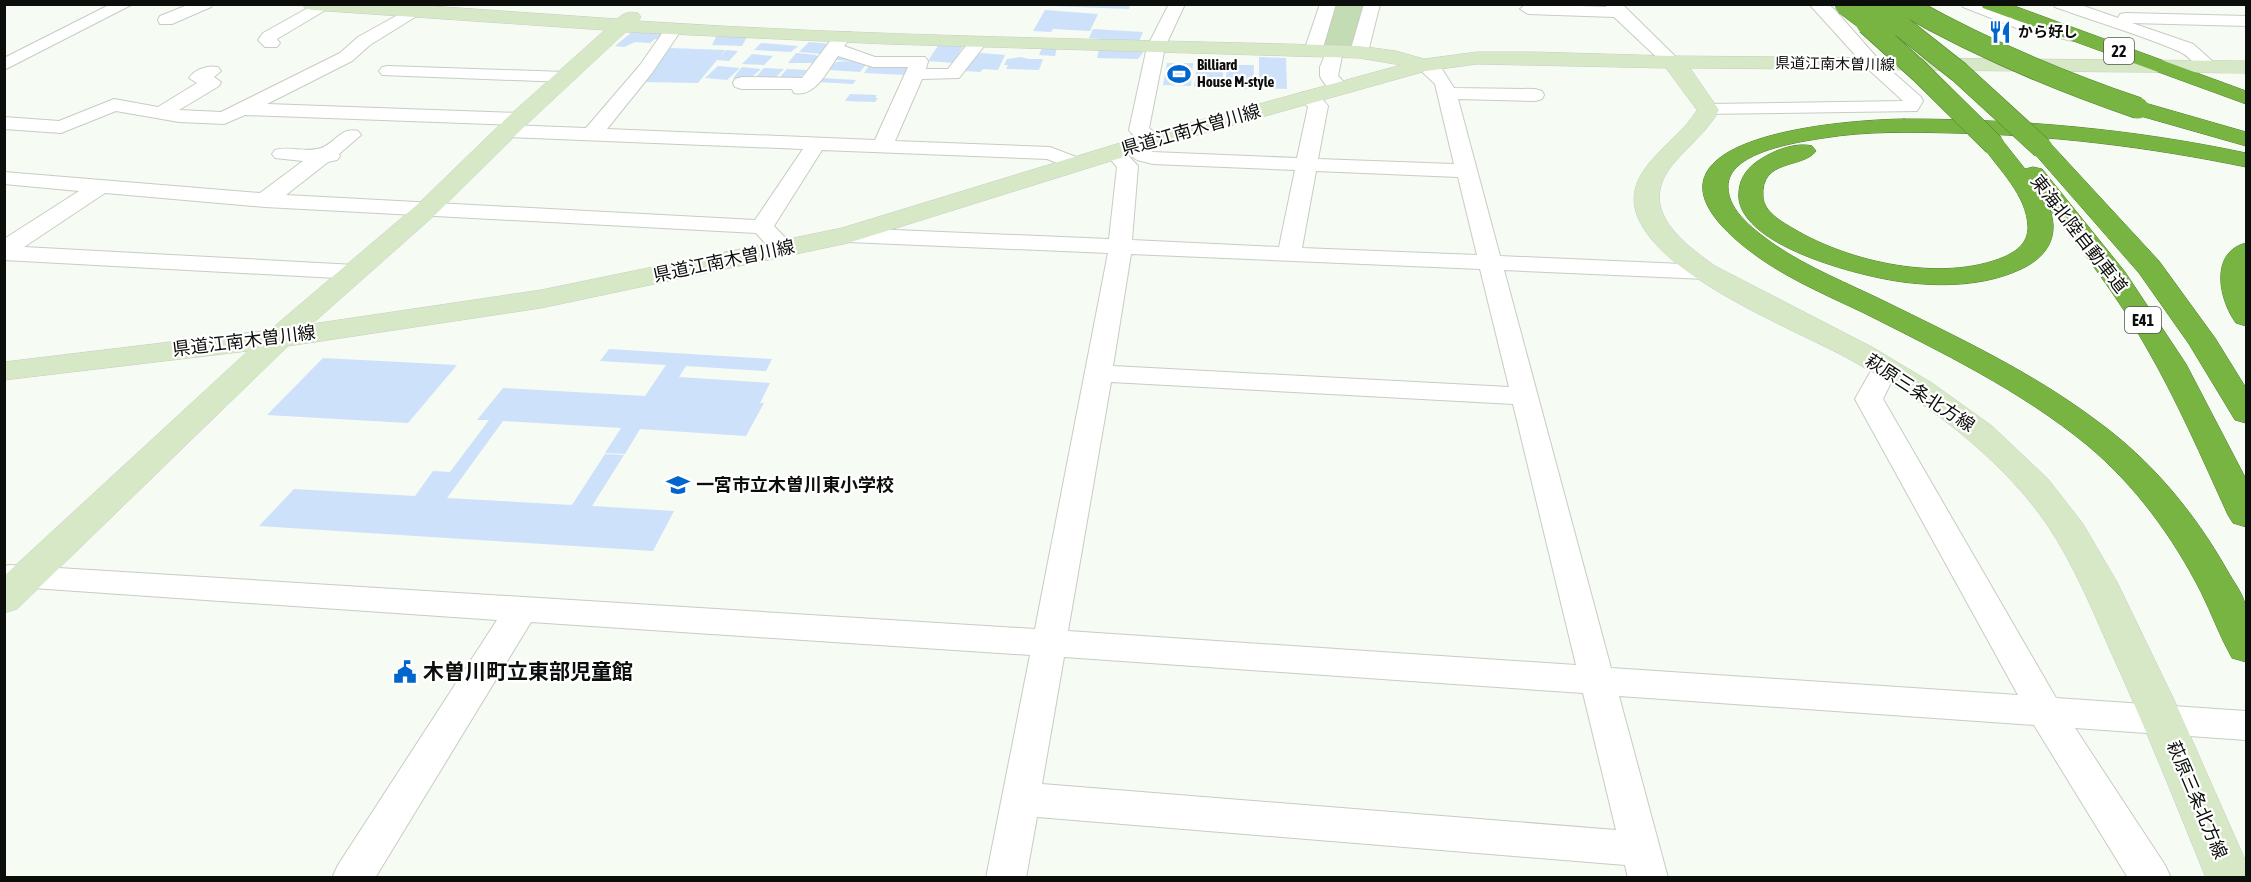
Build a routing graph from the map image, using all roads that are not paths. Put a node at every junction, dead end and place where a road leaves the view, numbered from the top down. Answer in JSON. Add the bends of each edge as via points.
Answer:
{"nodes":[{"id":1,"x":125,"y":4,"type":"edge"},
{"id":2,"x":206,"y":4,"type":"edge"},
{"id":3,"x":643,"y":4,"type":"edge"},
{"id":4,"x":1177,"y":4,"type":"edge"},
{"id":5,"x":1328,"y":4,"type":"edge"},
{"id":6,"x":1372,"y":4,"type":"edge"},
{"id":7,"x":1817,"y":4,"type":"edge"},
{"id":8,"x":1903,"y":4,"type":"edge"},
{"id":9,"x":1969,"y":4,"type":"edge"},
{"id":10,"x":1990,"y":4,"type":"edge"},
{"id":11,"x":2033,"y":4,"type":"edge"},
{"id":12,"x":2061,"y":4,"type":"edge"},
{"id":13,"x":319,"y":5,"type":"edge"},
{"id":14,"x":351,"y":6,"type":"edge"},
{"id":15,"x":1857,"y":7,"type":"edge"},
{"id":16,"x":1617,"y":8,"type":"edge"},
{"id":17,"x":1528,"y":9,"type":"dead end"},
{"id":18,"x":414,"y":11,"type":"junction"},
{"id":19,"x":2103,"y":19,"type":"junction"},
{"id":20,"x":166,"y":20,"type":"dead end"},
{"id":21,"x":2247,"y":21,"type":"edge"},
{"id":22,"x":622,"y":26,"type":"junction"},
{"id":23,"x":674,"y":29,"type":"junction"},
{"id":24,"x":2090,"y":40,"type":"junction"},
{"id":25,"x":980,"y":41,"type":"junction"},
{"id":26,"x":839,"y":42,"type":"junction"},
{"id":27,"x":271,"y":43,"type":"dead end"},
{"id":28,"x":1156,"y":47,"type":"junction"},
{"id":29,"x":1313,"y":51,"type":"junction"},
{"id":30,"x":1334,"y":51,"type":"junction"},
{"id":31,"x":1359,"y":52,"type":"junction"},
{"id":32,"x":1672,"y":62,"type":"junction"},
{"id":33,"x":1873,"y":64,"type":"junction"},
{"id":34,"x":4,"y":65,"type":"edge"},
{"id":35,"x":1424,"y":65,"type":"junction"},
{"id":36,"x":2159,"y":66,"type":"junction"},
{"id":37,"x":2210,"y":67,"type":"junction"},
{"id":38,"x":2247,"y":67,"type":"edge"},
{"id":39,"x":388,"y":70,"type":"dead end"},
{"id":40,"x":212,"y":71,"type":"dead end"},
{"id":41,"x":915,"y":74,"type":"junction"},
{"id":42,"x":565,"y":77,"type":"junction"},
{"id":43,"x":2247,"y":79,"type":"edge"},
{"id":44,"x":742,"y":83,"type":"dead end"},
{"id":45,"x":1340,"y":87,"type":"junction"},
{"id":46,"x":1447,"y":93,"type":"junction"},
{"id":47,"x":1535,"y":95,"type":"dead end"},
{"id":48,"x":1307,"y":97,"type":"junction"},
{"id":49,"x":2247,"y":98,"type":"edge"},
{"id":50,"x":243,"y":109,"type":"junction"},
{"id":51,"x":1708,"y":110,"type":"junction"},
{"id":52,"x":161,"y":113,"type":"junction"},
{"id":53,"x":4,"y":123,"type":"edge"},
{"id":54,"x":513,"y":125,"type":"junction"},
{"id":55,"x":592,"y":134,"type":"junction"},
{"id":56,"x":351,"y":135,"type":"dead end"},
{"id":57,"x":2247,"y":139,"type":"edge"},
{"id":58,"x":816,"y":144,"type":"junction"},
{"id":59,"x":2001,"y":145,"type":"junction"},
{"id":60,"x":882,"y":147,"type":"junction"},
{"id":61,"x":1134,"y":147,"type":"junction"},
{"id":62,"x":282,"y":154,"type":"dead end"},
{"id":63,"x":323,"y":156,"type":"junction"},
{"id":64,"x":354,"y":157,"type":"dead end"},
{"id":65,"x":2247,"y":160,"type":"edge"},
{"id":66,"x":1077,"y":164,"type":"junction"},
{"id":67,"x":1305,"y":164,"type":"junction"},
{"id":68,"x":2247,"y":170,"type":"edge"},
{"id":69,"x":1466,"y":171,"type":"junction"},
{"id":70,"x":4,"y":178,"type":"edge"},
{"id":71,"x":102,"y":185,"type":"junction"},
{"id":72,"x":265,"y":200,"type":"junction"},
{"id":73,"x":427,"y":208,"type":"junction"},
{"id":74,"x":762,"y":227,"type":"junction"},
{"id":75,"x":848,"y":235,"type":"junction"},
{"id":76,"x":1120,"y":248,"type":"junction"},
{"id":77,"x":784,"y":249,"type":"junction"},
{"id":78,"x":4,"y":251,"type":"edge"},
{"id":79,"x":2247,"y":251,"type":"edge"},
{"id":80,"x":1289,"y":253,"type":"junction"},
{"id":81,"x":1490,"y":262,"type":"junction"},
{"id":82,"x":355,"y":272,"type":"junction"},
{"id":83,"x":1705,"y":272,"type":"junction"},
{"id":84,"x":2247,"y":317,"type":"edge"},
{"id":85,"x":279,"y":338,"type":"junction"},
{"id":86,"x":1885,"y":368,"type":"junction"},
{"id":87,"x":4,"y":371,"type":"edge"},
{"id":88,"x":1099,"y":373,"type":"junction"},
{"id":89,"x":1524,"y":396,"type":"junction"},
{"id":90,"x":2247,"y":413,"type":"edge"},
{"id":91,"x":2247,"y":514,"type":"edge"},
{"id":92,"x":12,"y":584,"type":"edge"},
{"id":93,"x":521,"y":610,"type":"junction"},
{"id":94,"x":1050,"y":643,"type":"junction"},
{"id":95,"x":2247,"y":647,"type":"edge"},
{"id":96,"x":1598,"y":680,"type":"junction"},
{"id":97,"x":2046,"y":713,"type":"junction"},
{"id":98,"x":2163,"y":720,"type":"junction"},
{"id":99,"x":2247,"y":725,"type":"edge"},
{"id":100,"x":1021,"y":799,"type":"junction"},
{"id":101,"x":1644,"y":863,"type":"edge"},
{"id":102,"x":352,"y":878,"type":"edge"},
{"id":103,"x":1006,"y":878,"type":"edge"},
{"id":104,"x":2151,"y":878,"type":"edge"},
{"id":105,"x":2230,"y":878,"type":"edge"}],
"edges":[{"from":1,"to":34,"type":"street"},
{"from":2,"to":20,"type":"street"},
{"from":3,"to":22,"type":"main road"},
{"from":4,"to":28,"type":"street"},
{"from":5,"to":29,"type":"street"},
{"from":6,"to":31,"type":"street"},
{"from":7,"to":33,"type":"street"},
{"from":8,"to":57,"type":"highway","bridge":true,"via":[[2010,61],[2138,108]]},
{"from":9,"to":24,"type":"street","via":[[2025,25]]},
{"from":10,"to":24,"type":"highway","number":"22"},
{"from":11,"to":37,"type":"highway","number":"22"},
{"from":12,"to":19,"type":"street"},
{"from":13,"to":14,"type":"main road","name":"県道江南木曽川線"},
{"from":13,"to":27,"type":"street","via":[[269,37]]},
{"from":14,"to":18,"type":"main road","name":"県道江南木曽川線"},
{"from":15,"to":59,"type":"highway","bridge":true,"via":[[1920,72]]},
{"from":15,"to":90,"type":"highway","name":"東海北陸自動車道","number":"E41","bridge":true,"via":[[1959,72],[2042,147],[2149,267]]},
{"from":16,"to":17,"type":"street"},
{"from":16,"to":32,"type":"street"},
{"from":18,"to":22,"type":"main road","name":"県道江南木曽川線"},
{"from":18,"to":50,"type":"street","via":[[364,41],[346,57]]},
{"from":19,"to":21,"type":"street"},
{"from":19,"to":37,"type":"street","via":[[2187,48]]},
{"from":22,"to":23,"type":"main road","name":"県道江南木曽川線"},
{"from":22,"to":42,"type":"main road"},
{"from":23,"to":26,"type":"main road","name":"県道江南木曽川線"},
{"from":23,"to":55,"type":"street"},
{"from":24,"to":36,"type":"highway","number":"22"},
{"from":25,"to":26,"type":"main road","name":"県道江南木曽川線"},
{"from":25,"to":28,"type":"main road","name":"県道江南木曽川線"},
{"from":25,"to":41,"type":"street","via":[[953,74]]},
{"from":26,"to":41,"type":"street","via":[[873,62],[920,61]]},
{"from":26,"to":44,"type":"street","via":[[804,86]]},
{"from":28,"to":29,"type":"main road","name":"県道江南木曽川線"},
{"from":28,"to":61,"type":"street"},
{"from":29,"to":30,"type":"main road","name":"県道江南木曽川線"},
{"from":30,"to":31,"type":"main road","name":"県道江南木曽川線"},
{"from":30,"to":45,"type":"street","via":[[1328,78]]},
{"from":31,"to":35,"type":"main road","name":"県道江南木曽川線"},
{"from":32,"to":33,"type":"main road","name":"県道江南木曽川線"},
{"from":32,"to":35,"type":"main road","name":"県道江南木曽川線","via":[[1478,58]]},
{"from":32,"to":51,"type":"main road"},
{"from":33,"to":36,"type":"main road","name":"県道江南木曽川線"},
{"from":33,"to":51,"type":"street","via":[[1914,101],[1910,107]]},
{"from":35,"to":45,"type":"main road","name":"県道江南木曽川線"},
{"from":35,"to":46,"type":"street","via":[[1436,73]]},
{"from":36,"to":37,"type":"main road","name":"県道江南木曽川線"},
{"from":36,"to":49,"type":"highway","number":"22"},
{"from":37,"to":38,"type":"main road","name":"県道江南木曽川線"},
{"from":37,"to":43,"type":"highway","number":"22"},
{"from":39,"to":42,"type":"street"},
{"from":40,"to":52,"type":"street","via":[[198,78],[212,82]]},
{"from":41,"to":60,"type":"street"},
{"from":42,"to":54,"type":"main road"},
{"from":45,"to":48,"type":"main road","name":"県道江南木曽川線"},
{"from":46,"to":47,"type":"street"},
{"from":46,"to":69,"type":"street"},
{"from":48,"to":61,"type":"main road","name":"県道江南木曽川線"},
{"from":48,"to":67,"type":"street","via":[[1318,106]]},
{"from":50,"to":52,"type":"street","via":[[224,118]]},
{"from":50,"to":54,"type":"street"},
{"from":51,"to":83,"type":"main road","name":"萩原三条北方線","via":[[1653,172],[1645,197],[1652,219],[1667,242]]},
{"from":52,"to":53,"type":"street","via":[[114,105],[61,127]]},
{"from":54,"to":55,"type":"street"},
{"from":54,"to":73,"type":"main road"},
{"from":55,"to":58,"type":"street"},
{"from":56,"to":63,"type":"street"},
{"from":58,"to":60,"type":"street"},
{"from":58,"to":74,"type":"street"},
{"from":59,"to":68,"type":"highway","via":[[2038,208],[2043,226],[2033,249],[2021,260],[1981,273],[1901,274],[1833,258],[1778,232],[1751,202],[1749,189],[1755,176],[1769,164],[1790,155],[1904,139],[2061,142],[2167,154]]},
{"from":59,"to":91,"type":"highway","name":"東海北陸自動車道","number":"E41","via":[[2053,197],[2159,343]]},
{"from":60,"to":66,"type":"street","via":[[1050,153]]},
{"from":61,"to":66,"type":"main road","name":"県道江南木曽川線"},
{"from":61,"to":67,"type":"street","via":[[1153,159]]},
{"from":61,"to":76,"type":"street","via":[[1128,166]]},
{"from":62,"to":63,"type":"street"},
{"from":63,"to":64,"type":"street"},
{"from":63,"to":72,"type":"street"},
{"from":65,"to":95,"type":"highway","via":[[2155,143],[2049,130],[1891,126],[1814,132],[1750,148],[1718,173],[1715,186],[1728,216],[1772,254],[2034,393],[2114,451],[2148,485],[2203,561]]},
{"from":66,"to":75,"type":"main road","name":"県道江南木曽川線"},
{"from":67,"to":69,"type":"street"},
{"from":67,"to":80,"type":"street"},
{"from":69,"to":81,"type":"street"},
{"from":70,"to":71,"type":"street"},
{"from":71,"to":72,"type":"street"},
{"from":71,"to":78,"type":"street"},
{"from":72,"to":73,"type":"street"},
{"from":73,"to":74,"type":"street"},
{"from":73,"to":82,"type":"main road"},
{"from":74,"to":77,"type":"street"},
{"from":75,"to":76,"type":"street"},
{"from":75,"to":77,"type":"main road","name":"県道江南木曽川線"},
{"from":76,"to":80,"type":"street"},
{"from":76,"to":88,"type":"street"},
{"from":77,"to":85,"type":"main road","name":"県道江南木曽川線","via":[[541,299]]},
{"from":78,"to":82,"type":"street"},
{"from":79,"to":84,"type":"highway","via":[[2241,254],[2234,272],[2236,294]]},
{"from":80,"to":81,"type":"street"},
{"from":81,"to":83,"type":"street"},
{"from":81,"to":89,"type":"street"},
{"from":82,"to":85,"type":"main road"},
{"from":83,"to":86,"type":"main road","name":"萩原三条北方線"},
{"from":85,"to":87,"type":"main road","name":"県道江南木曽川線"},
{"from":85,"to":92,"type":"main road"},
{"from":86,"to":97,"type":"street","via":[[1869,399]]},
{"from":86,"to":98,"type":"main road","name":"萩原三条北方線","via":[[1950,409],[1984,436],[2059,515],[2101,587]]},
{"from":88,"to":89,"type":"street"},
{"from":88,"to":94,"type":"street"},
{"from":89,"to":96,"type":"street"},
{"from":92,"to":93,"type":"street"},
{"from":93,"to":94,"type":"street"},
{"from":93,"to":102,"type":"street"},
{"from":94,"to":96,"type":"street"},
{"from":94,"to":100,"type":"street"},
{"from":96,"to":97,"type":"street"},
{"from":96,"to":101,"type":"street"},
{"from":97,"to":98,"type":"street"},
{"from":97,"to":104,"type":"street"},
{"from":98,"to":99,"type":"street"},
{"from":98,"to":105,"type":"main road","name":"萩原三条北方線"},
{"from":100,"to":101,"type":"street"},
{"from":100,"to":103,"type":"street"}]}
